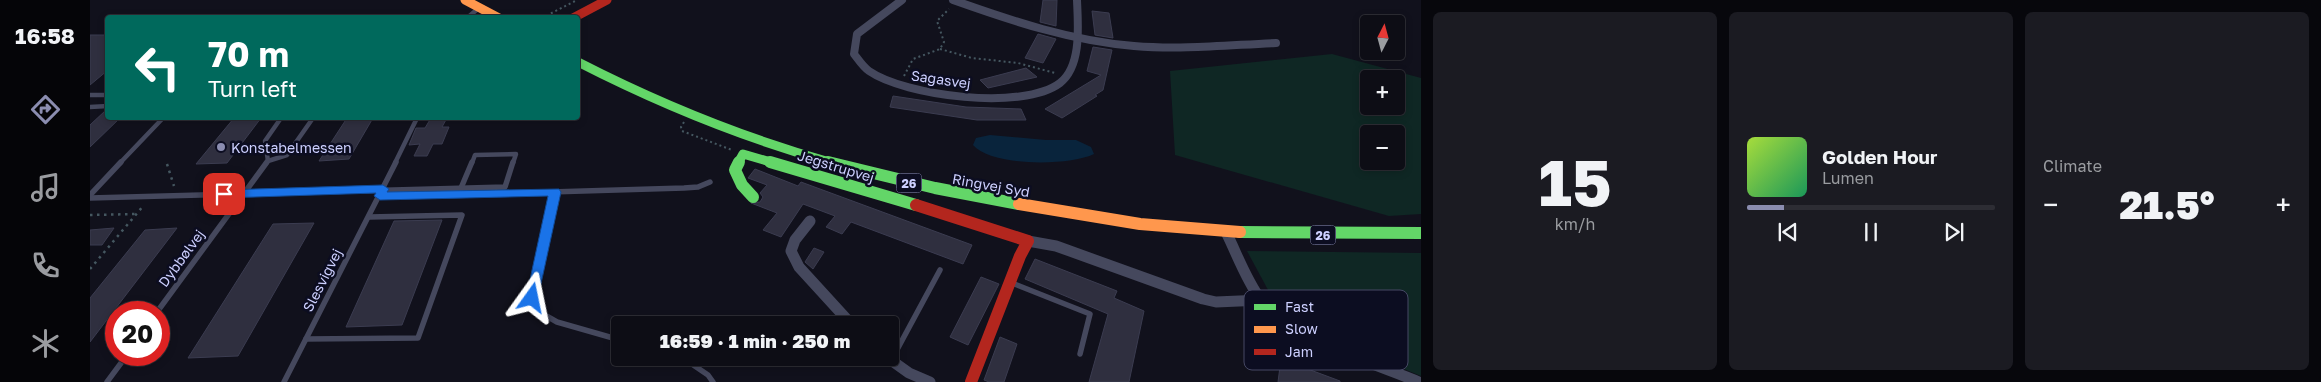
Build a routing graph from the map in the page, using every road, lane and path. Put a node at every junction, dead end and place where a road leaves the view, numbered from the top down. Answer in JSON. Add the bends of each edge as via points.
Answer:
{"nodes":[{"id":1,"x":465,"y":0,"type":"edge"},
{"id":2,"x":577,"y":0,"type":"edge"},
{"id":3,"x":607,"y":0,"type":"edge"},
{"id":4,"x":902,"y":0,"type":"edge"},
{"id":5,"x":975,"y":0,"type":"edge"},
{"id":6,"x":1077,"y":0,"type":"edge"},
{"id":7,"x":960,"y":3,"type":"edge"},
{"id":8,"x":480,"y":7,"type":"junction"},
{"id":9,"x":471,"y":15,"type":"edge"},
{"id":10,"x":494,"y":15,"type":"edge"},
{"id":11,"x":548,"y":15,"type":"edge"},
{"id":12,"x":579,"y":15,"type":"edge"},
{"id":13,"x":1078,"y":38,"type":"junction"},
{"id":14,"x":1276,"y":43,"type":"dead end"},
{"id":15,"x":940,"y":48,"type":"junction"},
{"id":16,"x":580,"y":63,"type":"edge"},
{"id":17,"x":1066,"y":76,"type":"junction"},
{"id":18,"x":902,"y":87,"type":"junction"},
{"id":19,"x":105,"y":95,"type":"edge"},
{"id":20,"x":90,"y":96,"type":"edge"},
{"id":21,"x":90,"y":106,"type":"edge"},
{"id":22,"x":105,"y":106,"type":"edge"},
{"id":23,"x":692,"y":116,"type":"junction"},
{"id":24,"x":161,"y":120,"type":"edge"},
{"id":25,"x":280,"y":120,"type":"edge"},
{"id":26,"x":312,"y":120,"type":"edge"},
{"id":27,"x":416,"y":120,"type":"edge"},
{"id":28,"x":743,"y":154,"type":"junction"},
{"id":29,"x":268,"y":161,"type":"junction"},
{"id":30,"x":167,"y":164,"type":"dead end"},
{"id":31,"x":710,"y":182,"type":"dead end"},
{"id":32,"x":461,"y":188,"type":"junction"},
{"id":33,"x":383,"y":189,"type":"junction"},
{"id":34,"x":555,"y":192,"type":"junction"},
{"id":35,"x":242,"y":194,"type":"junction"},
{"id":36,"x":90,"y":196,"type":"edge"},
{"id":37,"x":151,"y":196,"type":"junction"},
{"id":38,"x":171,"y":196,"type":"junction"},
{"id":39,"x":380,"y":196,"type":"junction"},
{"id":40,"x":753,"y":198,"type":"dead end"},
{"id":41,"x":136,"y":214,"type":"junction"},
{"id":42,"x":90,"y":215,"type":"edge"},
{"id":43,"x":369,"y":217,"type":"junction"},
{"id":44,"x":810,"y":221,"type":"dead end"},
{"id":45,"x":1226,"y":232,"type":"junction"},
{"id":46,"x":1421,"y":233,"type":"edge"},
{"id":47,"x":1028,"y":240,"type":"junction"},
{"id":48,"x":96,"y":261,"type":"junction"},
{"id":49,"x":91,"y":262,"type":"edge"},
{"id":50,"x":90,"y":269,"type":"edge"},
{"id":51,"x":940,"y":270,"type":"dead end"},
{"id":52,"x":1010,"y":282,"type":"junction"},
{"id":53,"x":1257,"y":290,"type":"edge"},
{"id":54,"x":165,"y":301,"type":"edge"},
{"id":55,"x":1244,"y":301,"type":"edge"},
{"id":56,"x":844,"y":316,"type":"edge"},
{"id":57,"x":611,"y":337,"type":"edge"},
{"id":58,"x":306,"y":339,"type":"junction"},
{"id":59,"x":899,"y":343,"type":"edge"},
{"id":60,"x":1080,"y":354,"type":"dead end"},
{"id":61,"x":119,"y":366,"type":"edge"},
{"id":62,"x":695,"y":366,"type":"edge"},
{"id":63,"x":899,"y":366,"type":"edge"},
{"id":64,"x":1390,"y":370,"type":"edge"},
{"id":65,"x":107,"y":382,"type":"edge"},
{"id":66,"x":284,"y":382,"type":"edge"},
{"id":67,"x":713,"y":382,"type":"edge"},
{"id":68,"x":930,"y":382,"type":"edge"},
{"id":69,"x":971,"y":382,"type":"edge"},
{"id":70,"x":1419,"y":382,"type":"edge"}],
"edges":[{"from":1,"to":8,"type":"main road"},
{"from":2,"to":11,"type":"path"},
{"from":3,"to":12,"type":"main road"},
{"from":4,"to":18,"type":"street","name":"Sagasvej","via":[[858,32],[853,40],[853,49],[856,58],[878,78]]},
{"from":5,"to":7,"type":"street"},
{"from":6,"to":13,"type":"street"},
{"from":7,"to":13,"type":"street","via":[[1024,25]]},
{"from":7,"to":15,"type":"path","via":[[936,21],[944,42]]},
{"from":8,"to":9,"type":"lane"},
{"from":8,"to":10,"type":"main road"},
{"from":13,"to":14,"type":"street","via":[[1147,46]]},
{"from":13,"to":17,"type":"street"},
{"from":15,"to":17,"type":"path","via":[[972,58],[1018,63]]},
{"from":15,"to":18,"type":"path","via":[[912,58],[907,64]]},
{"from":16,"to":23,"type":"main road","name":"Ringvej Syd","number":"26","via":[[656,102]]},
{"from":17,"to":18,"type":"street","name":"Sagasvej","via":[[1059,84],[1041,93],[1018,98],[960,96]]},
{"from":19,"to":20,"type":"lane"},
{"from":21,"to":22,"type":"lane"},
{"from":23,"to":28,"type":"path","via":[[681,126],[682,131]]},
{"from":23,"to":45,"type":"main road","name":"Ringvej Syd","number":"26","via":[[738,135],[851,170],[970,197],[1131,223]]},
{"from":24,"to":36,"type":"lane"},
{"from":25,"to":29,"type":"lane","via":[[265,141]]},
{"from":26,"to":29,"type":"lane","via":[[287,155]]},
{"from":27,"to":33,"type":"lane","name":"Slesvigvej"},
{"from":28,"to":40,"type":"main road","via":[[735,170]]},
{"from":28,"to":47,"type":"main road","name":"Jegstrupvej"},
{"from":29,"to":35,"type":"lane","name":"Dybbølvej"},
{"from":30,"to":38,"type":"path","via":[[175,188]]},
{"from":31,"to":34,"type":"lane","via":[[684,188]]},
{"from":32,"to":32,"type":"lane","via":[[475,155],[516,154],[504,187]]},
{"from":32,"to":33,"type":"lane"},
{"from":33,"to":35,"type":"lane"},
{"from":33,"to":39,"type":"lane","name":"Slesvigvej"},
{"from":34,"to":39,"type":"lane"},
{"from":34,"to":57,"type":"lane","via":[[532,298],[536,310],[556,322]]},
{"from":35,"to":38,"type":"lane"},
{"from":35,"to":54,"type":"lane","name":"Dybbølvej"},
{"from":36,"to":37,"type":"lane"},
{"from":37,"to":38,"type":"lane"},
{"from":37,"to":41,"type":"path"},
{"from":39,"to":43,"type":"lane","name":"Slesvigvej"},
{"from":41,"to":42,"type":"path"},
{"from":41,"to":48,"type":"path"},
{"from":43,"to":58,"type":"lane","name":"Slesvigvej"},
{"from":43,"to":58,"type":"lane","via":[[462,215],[418,338]]},
{"from":44,"to":56,"type":"street","via":[[795,240],[791,251],[799,267]]},
{"from":45,"to":46,"type":"main road","name":"Ringvej Syd","number":"26","via":[[1304,235]]},
{"from":45,"to":53,"type":"street"},
{"from":47,"to":52,"type":"main road"},
{"from":47,"to":55,"type":"street","name":"Jegstrupvej","via":[[1056,246],[1203,300]]},
{"from":48,"to":49,"type":"path"},
{"from":48,"to":50,"type":"path"},
{"from":51,"to":59,"type":"lane"},
{"from":52,"to":60,"type":"lane","via":[[1090,314]]},
{"from":52,"to":69,"type":"main road"},
{"from":58,"to":66,"type":"lane","name":"Slesvigvej"},
{"from":61,"to":65,"type":"lane"},
{"from":62,"to":67,"type":"lane"},
{"from":63,"to":68,"type":"street"},
{"from":64,"to":70,"type":"street"}]}
